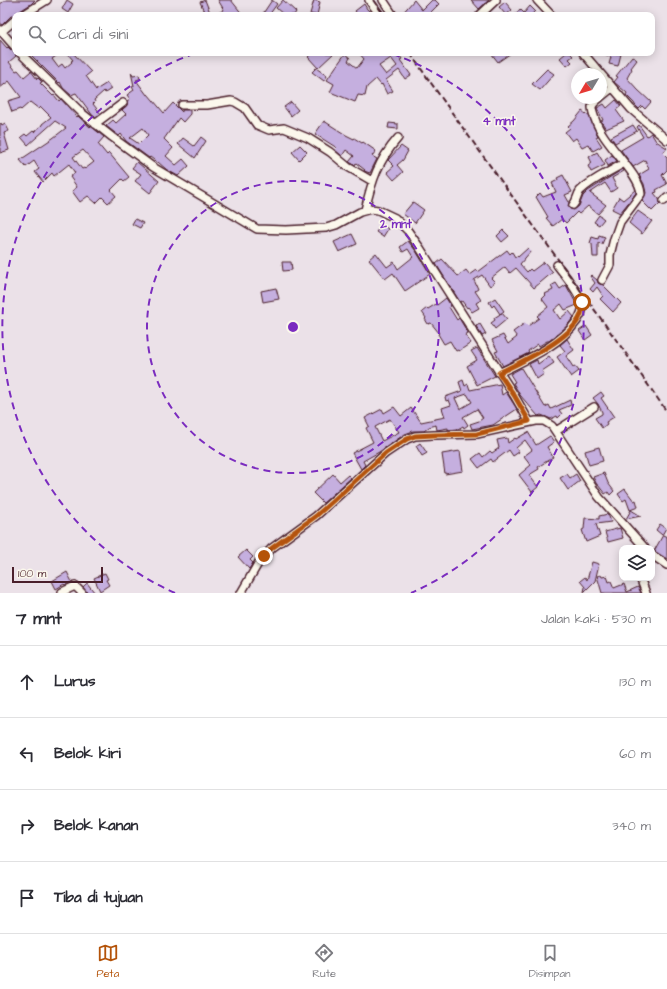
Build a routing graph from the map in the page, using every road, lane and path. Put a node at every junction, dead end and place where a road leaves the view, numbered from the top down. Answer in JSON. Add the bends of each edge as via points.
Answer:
{"nodes":[{"id":1,"x":47,"y":0,"type":"edge"},
{"id":2,"x":369,"y":0,"type":"edge"},
{"id":3,"x":383,"y":0,"type":"edge"},
{"id":4,"x":496,"y":0,"type":"edge"},
{"id":5,"x":537,"y":0,"type":"edge"},
{"id":6,"x":28,"y":12,"type":"edge"},
{"id":7,"x":378,"y":12,"type":"edge"},
{"id":8,"x":391,"y":12,"type":"edge"},
{"id":9,"x":483,"y":12,"type":"edge"},
{"id":10,"x":548,"y":12,"type":"edge"},
{"id":11,"x":12,"y":22,"type":"edge"},
{"id":12,"x":1,"y":31,"type":"edge"},
{"id":13,"x":12,"y":44,"type":"edge"},
{"id":14,"x":23,"y":56,"type":"edge"},
{"id":15,"x":586,"y":56,"type":"edge"},
{"id":16,"x":596,"y":68,"type":"edge"},
{"id":17,"x":607,"y":82,"type":"edge"},
{"id":18,"x":612,"y":88,"type":"junction"},
{"id":19,"x":607,"y":92,"type":"edge"},
{"id":20,"x":123,"y":102,"type":"dead end"},
{"id":21,"x":594,"y":104,"type":"edge"},
{"id":22,"x":182,"y":105,"type":"dead end"},
{"id":23,"x":95,"y":124,"type":"junction"},
{"id":24,"x":398,"y":138,"type":"dead end"},
{"id":25,"x":667,"y":140,"type":"edge"},
{"id":26,"x":624,"y":163,"type":"junction"},
{"id":27,"x":372,"y":181,"type":"junction"},
{"id":28,"x":573,"y":205,"type":"dead end"},
{"id":29,"x":365,"y":210,"type":"junction"},
{"id":30,"x":557,"y":265,"type":"dead end"},
{"id":31,"x":602,"y":280,"type":"dead end"},
{"id":32,"x":499,"y":373,"type":"junction"},
{"id":33,"x":594,"y":406,"type":"dead end"},
{"id":34,"x":529,"y":421,"type":"junction"},
{"id":35,"x":556,"y":431,"type":"junction"},
{"id":36,"x":641,"y":545,"type":"edge"},
{"id":37,"x":655,"y":557,"type":"edge"},
{"id":38,"x":667,"y":565,"type":"edge"},
{"id":39,"x":641,"y":581,"type":"edge"},
{"id":40,"x":62,"y":592,"type":"edge"},
{"id":41,"x":82,"y":593,"type":"edge"},
{"id":42,"x":241,"y":593,"type":"edge"},
{"id":43,"x":646,"y":593,"type":"edge"}],
"edges":[{"from":1,"to":6,"type":"street"},
{"from":2,"to":7,"type":"street"},
{"from":3,"to":8,"type":"street"},
{"from":4,"to":9,"type":"street"},
{"from":5,"to":10,"type":"street"},
{"from":11,"to":12,"type":"street"},
{"from":12,"to":13,"type":"street"},
{"from":14,"to":23,"type":"street"},
{"from":15,"to":16,"type":"street"},
{"from":17,"to":18,"type":"street"},
{"from":18,"to":19,"type":"street"},
{"from":18,"to":25,"type":"street"},
{"from":20,"to":23,"type":"street"},
{"from":21,"to":26,"type":"street","via":[[592,108],[598,127]]},
{"from":22,"to":27,"type":"street","via":[[235,102],[246,109],[257,125],[269,130],[284,128],[308,138]]},
{"from":23,"to":29,"type":"street","via":[[153,167],[257,229],[326,228]]},
{"from":24,"to":27,"type":"street","via":[[384,155]]},
{"from":26,"to":28,"type":"street","via":[[584,188]]},
{"from":26,"to":31,"type":"street","via":[[641,188],[641,194],[620,222],[610,255],[610,265]]},
{"from":27,"to":29,"type":"street"},
{"from":29,"to":32,"type":"street","via":[[378,210],[395,218],[408,231]]},
{"from":30,"to":32,"type":"street","via":[[582,302],[580,317],[569,332],[553,345]]},
{"from":32,"to":34,"type":"street"},
{"from":33,"to":35,"type":"street"},
{"from":34,"to":35,"type":"street","via":[[547,422]]},
{"from":34,"to":42,"type":"street","via":[[477,434],[415,436],[407,439],[386,453],[316,516],[272,548],[259,562]]},
{"from":35,"to":36,"type":"street","via":[[599,496]]},
{"from":37,"to":38,"type":"street"},
{"from":39,"to":43,"type":"street"},
{"from":40,"to":41,"type":"street","via":[[75,586]]}]}
